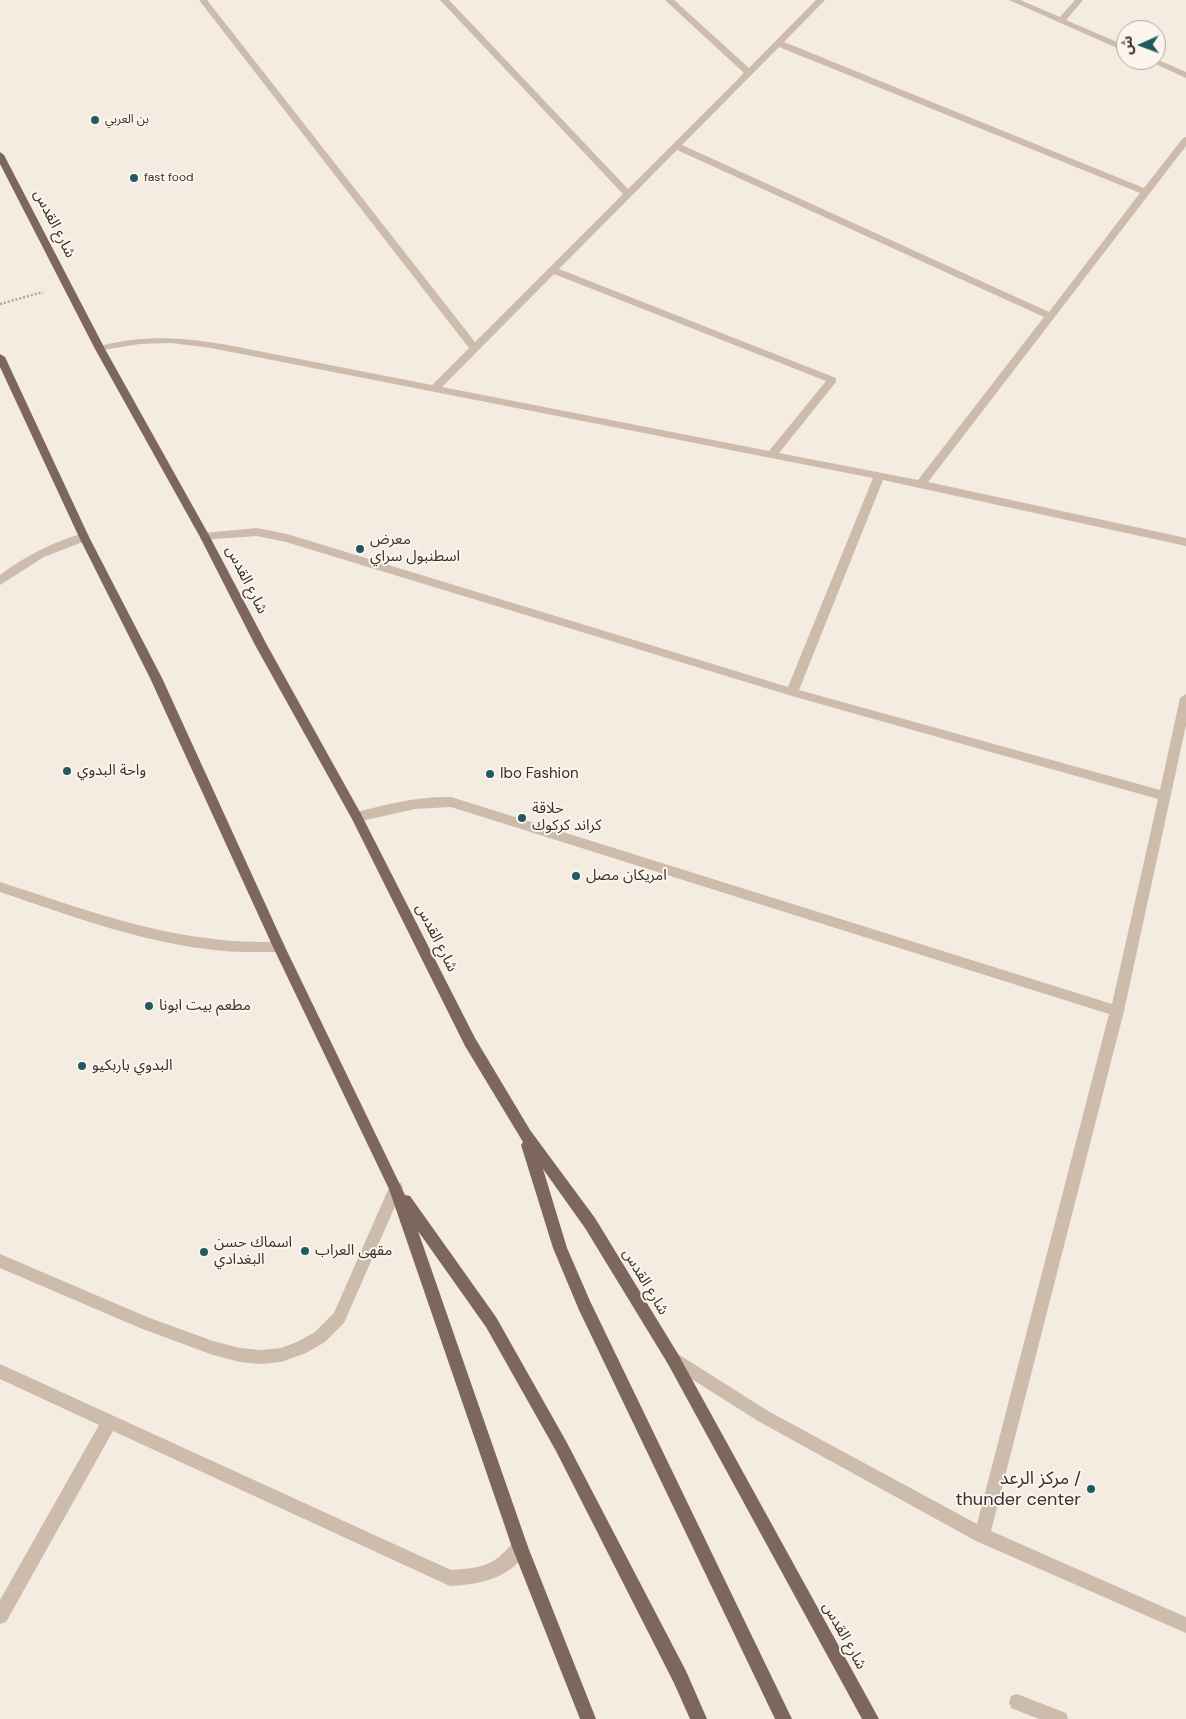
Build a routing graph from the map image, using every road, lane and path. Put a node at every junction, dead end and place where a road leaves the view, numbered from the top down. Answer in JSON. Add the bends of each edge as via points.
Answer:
{"nodes":[{"id":1,"x":204,"y":0,"type":"edge"},
{"id":2,"x":444,"y":0,"type":"edge"},
{"id":3,"x":669,"y":0,"type":"edge"},
{"id":4,"x":821,"y":0,"type":"edge"},
{"id":5,"x":1013,"y":0,"type":"edge"},
{"id":6,"x":1079,"y":0,"type":"edge"},
{"id":7,"x":1061,"y":21,"type":"junction"},
{"id":8,"x":778,"y":43,"type":"junction"},
{"id":9,"x":1116,"y":45,"type":"edge"},
{"id":10,"x":1166,"y":67,"type":"edge"},
{"id":11,"x":749,"y":73,"type":"junction"},
{"id":12,"x":1186,"y":76,"type":"edge"},
{"id":13,"x":1186,"y":140,"type":"edge"},
{"id":14,"x":676,"y":146,"type":"junction"},
{"id":15,"x":0,"y":154,"type":"edge"},
{"id":16,"x":1146,"y":192,"type":"junction"},
{"id":17,"x":628,"y":194,"type":"junction"},
{"id":18,"x":552,"y":270,"type":"junction"},
{"id":19,"x":67,"y":285,"type":"junction"},
{"id":20,"x":0,"y":304,"type":"edge"},
{"id":21,"x":1050,"y":316,"type":"junction"},
{"id":22,"x":475,"y":348,"type":"junction"},
{"id":23,"x":100,"y":349,"type":"junction"},
{"id":24,"x":0,"y":357,"type":"edge"},
{"id":25,"x":434,"y":389,"type":"junction"},
{"id":26,"x":771,"y":456,"type":"junction"},
{"id":27,"x":879,"y":476,"type":"junction"},
{"id":28,"x":921,"y":484,"type":"junction"},
{"id":29,"x":84,"y":537,"type":"junction"},
{"id":30,"x":205,"y":537,"type":"junction"},
{"id":31,"x":1186,"y":542,"type":"edge"},
{"id":32,"x":0,"y":580,"type":"edge"},
{"id":33,"x":792,"y":692,"type":"junction"},
{"id":34,"x":1186,"y":698,"type":"edge"},
{"id":35,"x":1165,"y":796,"type":"junction"},
{"id":36,"x":357,"y":817,"type":"junction"},
{"id":37,"x":0,"y":887,"type":"edge"},
{"id":38,"x":279,"y":947,"type":"junction"},
{"id":39,"x":1117,"y":1011,"type":"junction"},
{"id":40,"x":525,"y":1134,"type":"junction"},
{"id":41,"x":396,"y":1188,"type":"junction"},
{"id":42,"x":0,"y":1261,"type":"edge"},
{"id":43,"x":673,"y":1359,"type":"junction"},
{"id":44,"x":0,"y":1371,"type":"edge"},
{"id":45,"x":110,"y":1420,"type":"junction"},
{"id":46,"x":982,"y":1535,"type":"junction"},
{"id":47,"x":520,"y":1547,"type":"junction"},
{"id":48,"x":0,"y":1616,"type":"edge"},
{"id":49,"x":1186,"y":1625,"type":"edge"},
{"id":50,"x":1017,"y":1702,"type":"dead end"},
{"id":51,"x":588,"y":1719,"type":"edge"},
{"id":52,"x":699,"y":1719,"type":"edge"},
{"id":53,"x":784,"y":1719,"type":"edge"},
{"id":54,"x":872,"y":1719,"type":"edge"},
{"id":55,"x":1060,"y":1719,"type":"edge"}],
"edges":[{"from":1,"to":22,"type":"street"},
{"from":2,"to":17,"type":"street"},
{"from":3,"to":11,"type":"street"},
{"from":4,"to":8,"type":"street"},
{"from":5,"to":7,"type":"street"},
{"from":6,"to":7,"type":"street"},
{"from":7,"to":9,"type":"street"},
{"from":8,"to":11,"type":"street"},
{"from":8,"to":16,"type":"street"},
{"from":10,"to":12,"type":"street"},
{"from":11,"to":14,"type":"street"},
{"from":13,"to":16,"type":"street"},
{"from":14,"to":17,"type":"street"},
{"from":14,"to":21,"type":"street"},
{"from":15,"to":19,"type":"main road","name":"شارع القدس"},
{"from":16,"to":21,"type":"street"},
{"from":17,"to":18,"type":"street"},
{"from":18,"to":22,"type":"street"},
{"from":18,"to":26,"type":"street","via":[[832,380]]},
{"from":19,"to":20,"type":"path"},
{"from":19,"to":23,"type":"main road","name":"شارع القدس"},
{"from":21,"to":28,"type":"street"},
{"from":22,"to":25,"type":"street"},
{"from":23,"to":25,"type":"street","via":[[140,341],[171,340]]},
{"from":23,"to":30,"type":"main road","name":"شارع القدس"},
{"from":24,"to":29,"type":"main road"},
{"from":25,"to":26,"type":"street"},
{"from":26,"to":27,"type":"street"},
{"from":27,"to":28,"type":"street"},
{"from":27,"to":33,"type":"street"},
{"from":28,"to":31,"type":"street"},
{"from":29,"to":32,"type":"street","via":[[43,552]]},
{"from":29,"to":38,"type":"main road","via":[[156,678]]},
{"from":30,"to":33,"type":"street","via":[[257,532],[273,535]]},
{"from":30,"to":36,"type":"main road","name":"شارع القدس"},
{"from":33,"to":35,"type":"street"},
{"from":34,"to":35,"type":"street"},
{"from":35,"to":39,"type":"street"},
{"from":36,"to":39,"type":"street","via":[[429,801],[459,804]]},
{"from":36,"to":40,"type":"main road","name":"شارع القدس","via":[[470,1042]]},
{"from":37,"to":38,"type":"street","via":[[123,928],[167,938],[229,948]]},
{"from":38,"to":41,"type":"main road"},
{"from":39,"to":46,"type":"street"},
{"from":40,"to":43,"type":"main road","name":"شارع القدس","via":[[590,1223]]},
{"from":40,"to":53,"type":"main road","via":[[560,1248],[584,1305]]},
{"from":41,"to":42,"type":"street","via":[[339,1318],[320,1337],[281,1355],[240,1355],[213,1348]]},
{"from":41,"to":47,"type":"main road"},
{"from":41,"to":52,"type":"main road","via":[[491,1322],[561,1446]]},
{"from":43,"to":46,"type":"street","via":[[763,1416]]},
{"from":43,"to":54,"type":"main road","name":"شارع القدس"},
{"from":44,"to":45,"type":"street"},
{"from":45,"to":47,"type":"street","via":[[450,1578],[472,1578],[494,1571]]},
{"from":45,"to":48,"type":"street"},
{"from":46,"to":49,"type":"street"},
{"from":47,"to":51,"type":"main road"},
{"from":50,"to":55,"type":"street"}]}
